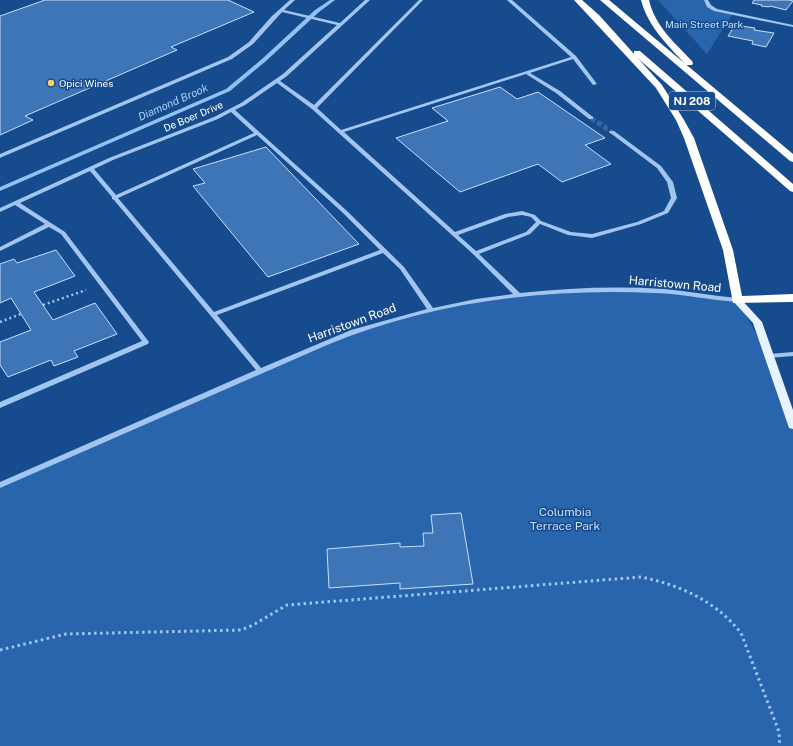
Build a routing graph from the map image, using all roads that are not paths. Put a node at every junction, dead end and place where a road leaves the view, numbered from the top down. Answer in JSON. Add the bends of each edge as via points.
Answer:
{"nodes":[{"id":1,"x":293,"y":0,"type":"edge"},
{"id":2,"x":368,"y":0,"type":"edge"},
{"id":3,"x":421,"y":0,"type":"edge"},
{"id":4,"x":509,"y":0,"type":"edge"},
{"id":5,"x":578,"y":0,"type":"edge"},
{"id":6,"x":604,"y":0,"type":"edge"},
{"id":7,"x":645,"y":0,"type":"edge"},
{"id":8,"x":706,"y":0,"type":"edge"},
{"id":9,"x":282,"y":11,"type":"junction"},
{"id":10,"x":590,"y":12,"type":"junction"},
{"id":11,"x":341,"y":25,"type":"junction"},
{"id":12,"x":793,"y":26,"type":"edge"},
{"id":13,"x":574,"y":57,"type":"junction"},
{"id":14,"x":526,"y":72,"type":"junction"},
{"id":15,"x":277,"y":81,"type":"junction"},
{"id":16,"x":595,"y":84,"type":"dead end"},
{"id":17,"x":724,"y":101,"type":"junction"},
{"id":18,"x":314,"y":108,"type":"junction"},
{"id":19,"x":232,"y":110,"type":"junction"},
{"id":20,"x":591,"y":118,"type":"tunnel mouth"},
{"id":21,"x":340,"y":132,"type":"junction"},
{"id":22,"x":612,"y":132,"type":"tunnel mouth"},
{"id":23,"x":258,"y":133,"type":"junction"},
{"id":24,"x":0,"y":156,"type":"edge"},
{"id":25,"x":793,"y":159,"type":"edge"},
{"id":26,"x":91,"y":169,"type":"junction"},
{"id":27,"x":793,"y":189,"type":"edge"},
{"id":28,"x":114,"y":198,"type":"junction"},
{"id":29,"x":16,"y":202,"type":"junction"},
{"id":30,"x":0,"y":210,"type":"edge"},
{"id":31,"x":539,"y":222,"type":"junction"},
{"id":32,"x":50,"y":224,"type":"junction"},
{"id":33,"x":455,"y":234,"type":"junction"},
{"id":34,"x":0,"y":249,"type":"edge"},
{"id":35,"x":384,"y":250,"type":"junction"},
{"id":36,"x":475,"y":253,"type":"junction"},
{"id":37,"x":518,"y":295,"type":"junction"},
{"id":38,"x":793,"y":298,"type":"edge"},
{"id":39,"x":737,"y":300,"type":"junction"},
{"id":40,"x":431,"y":310,"type":"junction"},
{"id":41,"x":212,"y":315,"type":"junction"},
{"id":42,"x":793,"y":354,"type":"edge"},
{"id":43,"x":769,"y":356,"type":"junction"},
{"id":44,"x":260,"y":371,"type":"junction"},
{"id":45,"x":0,"y":404,"type":"edge"},
{"id":46,"x":793,"y":425,"type":"edge"},
{"id":47,"x":0,"y":485,"type":"edge"}],
"edges":[{"from":1,"to":9,"type":"street"},
{"from":2,"to":11,"type":"street","name":"De Boer Drive"},
{"from":3,"to":18,"type":"street"},
{"from":4,"to":13,"type":"street"},
{"from":5,"to":10,"type":"highway","number":"NJ 208"},
{"from":6,"to":17,"type":"highway","number":"NJ 208"},
{"from":7,"to":17,"type":"highway","via":[[646,9],[660,32]]},
{"from":8,"to":12,"type":"street","via":[[709,6],[716,10]]},
{"from":9,"to":11,"type":"street"},
{"from":9,"to":24,"type":"street","via":[[251,43],[230,58]]},
{"from":10,"to":27,"type":"highway","number":"NJ 208"},
{"from":10,"to":39,"type":"highway","via":[[659,87],[680,120],[689,138],[728,250]]},
{"from":11,"to":15,"type":"street","name":"De Boer Drive"},
{"from":13,"to":14,"type":"street"},
{"from":13,"to":16,"type":"street"},
{"from":14,"to":20,"type":"street","via":[[558,92]]},
{"from":14,"to":21,"type":"street"},
{"from":15,"to":18,"type":"street"},
{"from":15,"to":19,"type":"street","name":"De Boer Drive"},
{"from":17,"to":25,"type":"highway","number":"NJ 208"},
{"from":18,"to":21,"type":"street"},
{"from":19,"to":23,"type":"street"},
{"from":19,"to":26,"type":"street","name":"De Boer Drive"},
{"from":21,"to":33,"type":"street"},
{"from":22,"to":31,"type":"street","via":[[659,167],[670,182],[674,198],[666,212],[639,223],[592,236],[570,234]]},
{"from":23,"to":28,"type":"street"},
{"from":23,"to":35,"type":"street"},
{"from":26,"to":28,"type":"street"},
{"from":26,"to":29,"type":"street","name":"De Boer Drive"},
{"from":28,"to":41,"type":"street"},
{"from":29,"to":30,"type":"street","name":"De Boer Drive"},
{"from":29,"to":32,"type":"street"},
{"from":31,"to":33,"type":"street","via":[[533,216],[522,213],[507,215]]},
{"from":31,"to":36,"type":"street","via":[[528,233]]},
{"from":32,"to":34,"type":"street"},
{"from":32,"to":45,"type":"street","via":[[63,233],[146,342]]},
{"from":33,"to":36,"type":"street"},
{"from":35,"to":40,"type":"street","via":[[402,268]]},
{"from":35,"to":41,"type":"street"},
{"from":36,"to":37,"type":"street"},
{"from":37,"to":39,"type":"street","name":"Harristown Road","via":[[602,290],[655,291]]},
{"from":37,"to":40,"type":"street","name":"Harristown Road"},
{"from":38,"to":39,"type":"highway"},
{"from":39,"to":43,"type":"main road","via":[[757,322]]},
{"from":40,"to":44,"type":"street","name":"Harristown Road","via":[[369,326]]},
{"from":41,"to":44,"type":"street"},
{"from":42,"to":43,"type":"street"},
{"from":43,"to":46,"type":"main road"},
{"from":44,"to":47,"type":"street","name":"Harristown Road"}]}
